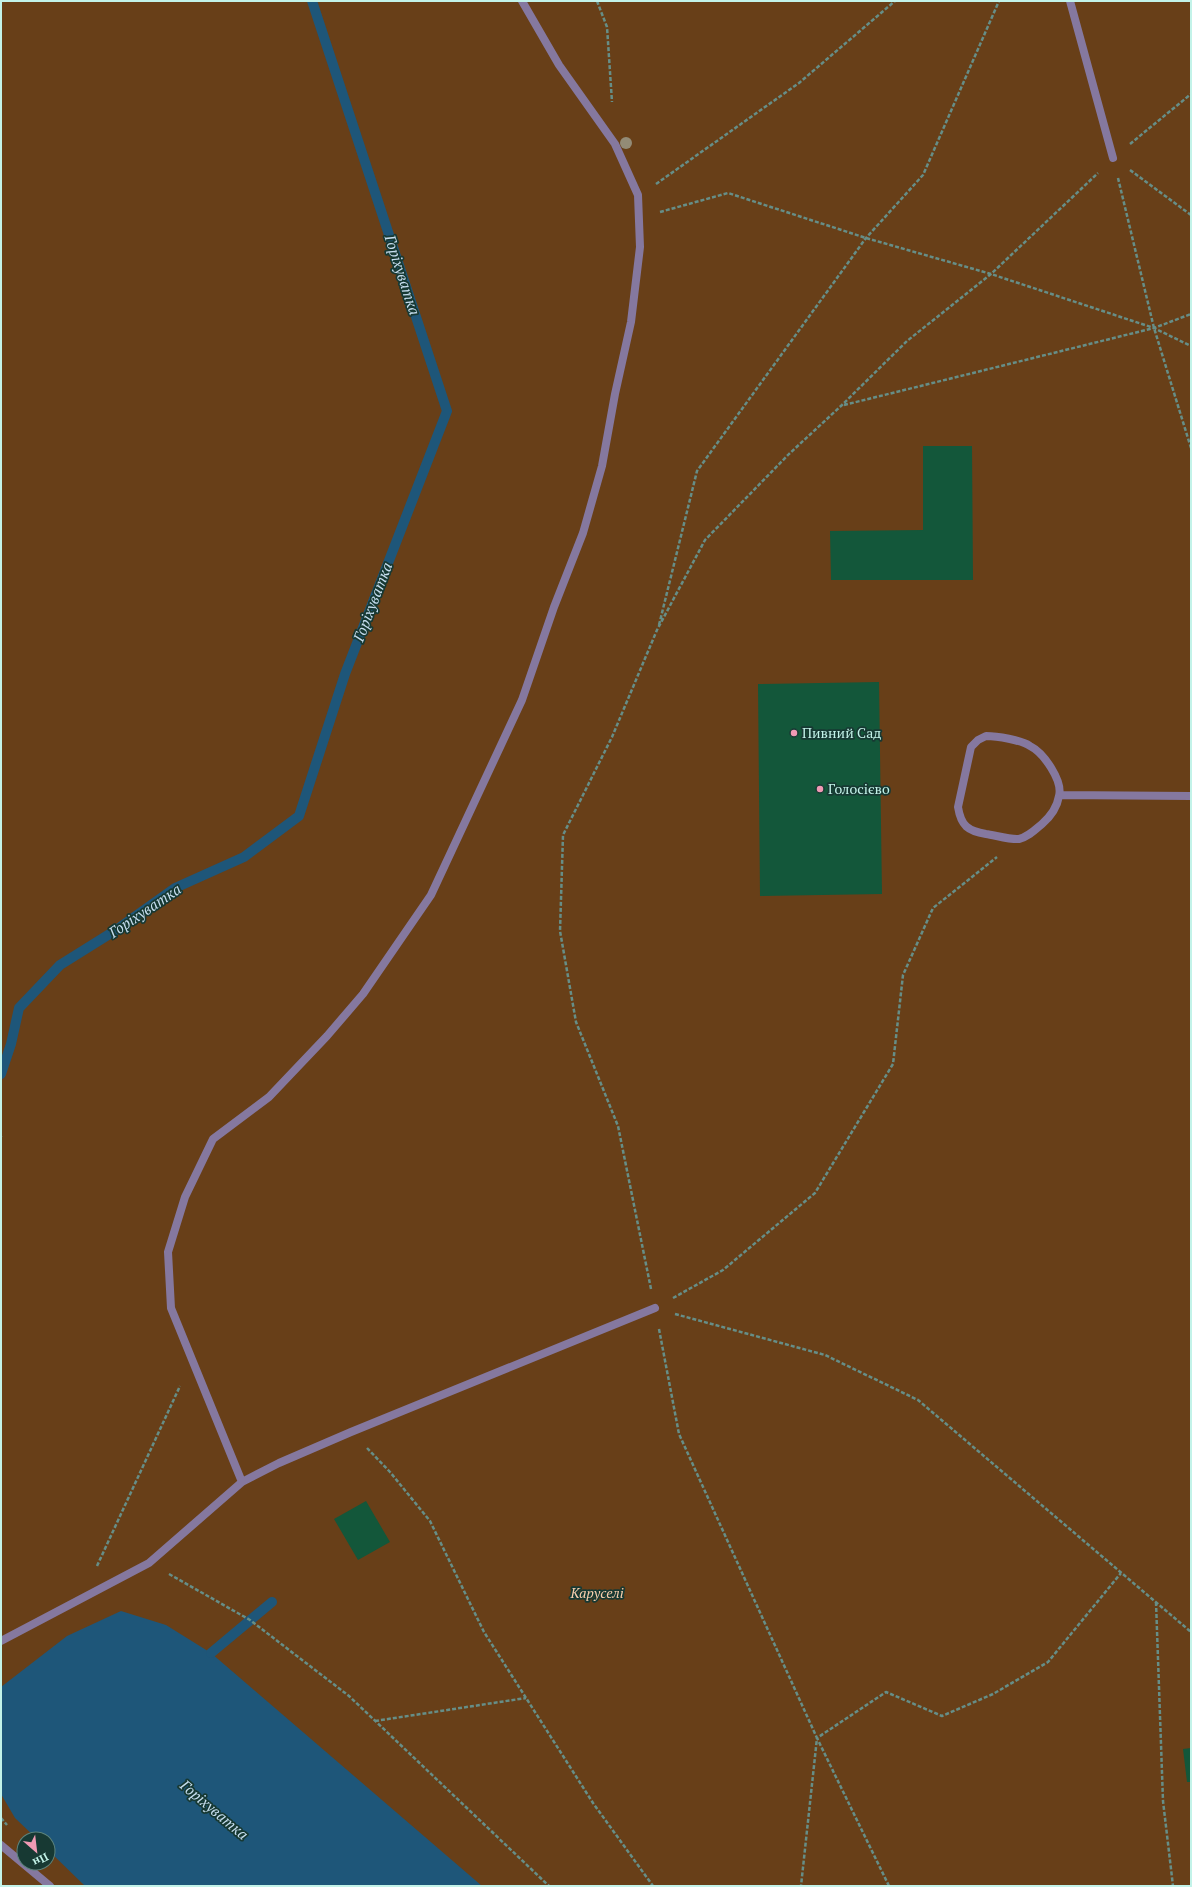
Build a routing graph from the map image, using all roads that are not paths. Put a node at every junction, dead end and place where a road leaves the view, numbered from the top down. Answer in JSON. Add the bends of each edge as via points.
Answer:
{"nodes":[{"id":1,"x":522,"y":1,"type":"edge"},
{"id":2,"x":1070,"y":1,"type":"edge"},
{"id":3,"x":1114,"y":158,"type":"road end"},
{"id":4,"x":1060,"y":795,"type":"junction"},
{"id":5,"x":1191,"y":796,"type":"edge"},
{"id":6,"x":655,"y":1308,"type":"road end"},
{"id":7,"x":242,"y":1482,"type":"junction"},
{"id":8,"x":1,"y":1642,"type":"edge"},
{"id":9,"x":1,"y":1845,"type":"edge"},
{"id":10,"x":50,"y":1886,"type":"edge"}],
"edges":[{"from":1,"to":7,"type":"street","via":[[559,64],[615,144],[638,195],[640,247],[631,322],[602,466],[583,533],[522,700],[431,895],[363,994],[327,1036],[269,1097],[213,1140],[185,1197],[168,1252],[171,1308]]},
{"from":2,"to":3,"type":"street"},
{"from":4,"to":4,"type":"street","via":[[1052,815],[1033,833],[1018,839],[972,831],[964,825],[958,807],[971,747],[986,736],[1030,745],[1044,757],[1056,775]]},
{"from":4,"to":5,"type":"street"},
{"from":6,"to":7,"type":"street","via":[[351,1432]]},
{"from":7,"to":8,"type":"street","via":[[149,1563]]},
{"from":9,"to":10,"type":"street"}]}
